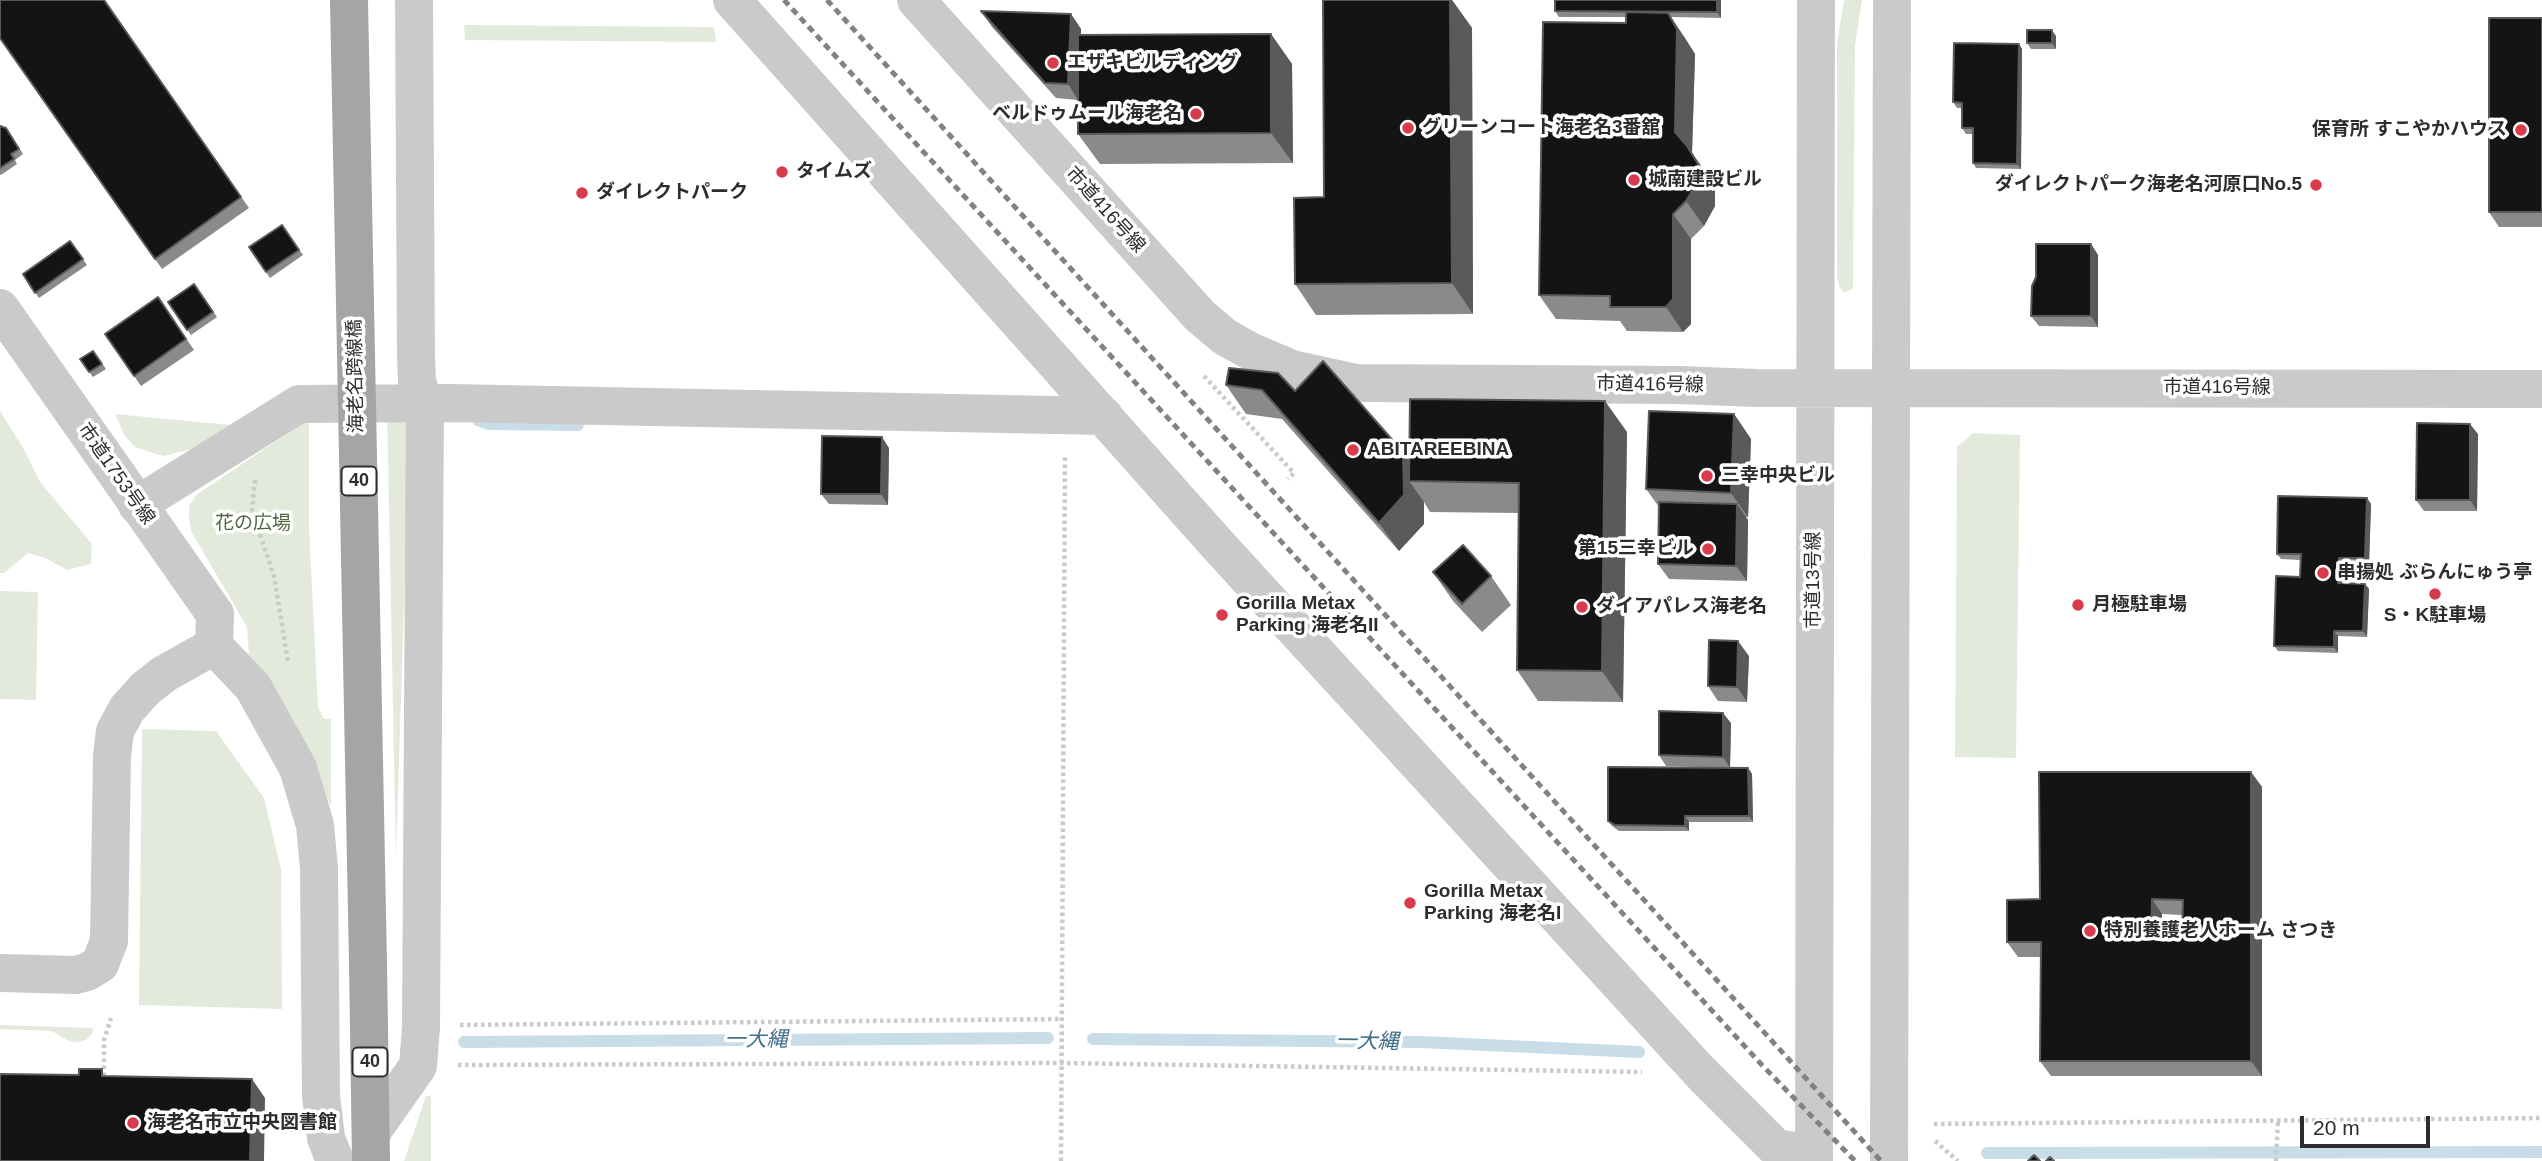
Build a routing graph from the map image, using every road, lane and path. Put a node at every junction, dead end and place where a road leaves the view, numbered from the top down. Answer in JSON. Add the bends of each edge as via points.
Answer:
{"nodes":[{"id":1,"x":349,"y":0,"type":"edge"},
{"id":2,"x":414,"y":0,"type":"edge"},
{"id":3,"x":732,"y":0,"type":"edge"},
{"id":4,"x":916,"y":0,"type":"edge"},
{"id":5,"x":1816,"y":0,"type":"edge"},
{"id":6,"x":1892,"y":0,"type":"edge"},
{"id":7,"x":0,"y":308,"type":"edge"},
{"id":8,"x":1199,"y":370,"type":"dead end"},
{"id":9,"x":1815,"y":388,"type":"junction"},
{"id":10,"x":1892,"y":388,"type":"junction"},
{"id":11,"x":2542,"y":389,"type":"edge"},
{"id":12,"x":425,"y":403,"type":"junction"},
{"id":13,"x":1065,"y":415,"type":"junction"},
{"id":14,"x":1104,"y":416,"type":"junction"},
{"id":15,"x":256,"y":477,"type":"dead end"},
{"id":16,"x":1288,"y":479,"type":"dead end"},
{"id":17,"x":137,"y":505,"type":"junction"},
{"id":18,"x":214,"y":646,"type":"junction"},
{"id":19,"x":288,"y":671,"type":"dead end"},
{"id":20,"x":0,"y":973,"type":"edge"},
{"id":21,"x":111,"y":1018,"type":"dead end"},
{"id":22,"x":1062,"y":1019,"type":"junction"},
{"id":23,"x":421,"y":1027,"type":"junction"},
{"id":24,"x":1062,"y":1063,"type":"junction"},
{"id":25,"x":418,"y":1066,"type":"junction"},
{"id":26,"x":1701,"y":1073,"type":"junction"},
{"id":27,"x":104,"y":1088,"type":"edge"},
{"id":28,"x":2542,"y":1118,"type":"edge"},
{"id":29,"x":2278,"y":1121,"type":"junction"},
{"id":30,"x":1934,"y":1124,"type":"dead end"},
{"id":31,"x":1935,"y":1141,"type":"dead end"},
{"id":32,"x":371,"y":1147,"type":"edge"},
{"id":33,"x":1814,"y":1157,"type":"edge"},
{"id":34,"x":335,"y":1161,"type":"edge"},
{"id":35,"x":1061,"y":1161,"type":"edge"},
{"id":36,"x":1889,"y":1161,"type":"edge"},
{"id":37,"x":1958,"y":1161,"type":"edge"},
{"id":38,"x":2277,"y":1161,"type":"edge"}],
"edges":[{"from":1,"to":32,"type":"main road","name":"海老名跨線橋","number":"40","bridge":true},
{"from":2,"to":12,"type":"street","via":[[416,357],[417,383]]},
{"from":3,"to":14,"type":"street"},
{"from":4,"to":9,"type":"street","name":"市道416号線","via":[[1200,316],[1252,352],[1292,369],[1356,383]]},
{"from":5,"to":9,"type":"street","name":"市道13号線"},
{"from":6,"to":10,"type":"street"},
{"from":7,"to":17,"type":"street","name":"市道1753号線"},
{"from":8,"to":16,"type":"path","via":[[1294,473]]},
{"from":9,"to":10,"type":"street","name":"市道416号線"},
{"from":9,"to":33,"type":"street","name":"市道13号線"},
{"from":10,"to":11,"type":"street","name":"市道416号線"},
{"from":10,"to":36,"type":"street"},
{"from":12,"to":13,"type":"street"},
{"from":12,"to":17,"type":"street","via":[[299,404]]},
{"from":12,"to":23,"type":"street"},
{"from":13,"to":14,"type":"street"},
{"from":13,"to":22,"type":"path"},
{"from":14,"to":26,"type":"street"},
{"from":15,"to":19,"type":"path","via":[[252,511],[274,576]]},
{"from":17,"to":18,"type":"street","name":"市道1753号線","via":[[215,614]]},
{"from":18,"to":20,"type":"street","via":[[145,689],[115,732],[110,941],[100,964],[75,975]]},
{"from":18,"to":34,"type":"street","via":[[253,687],[298,768],[315,825],[321,1096],[326,1138]]},
{"from":21,"to":27,"type":"path","via":[[104,1040]]},
{"from":22,"to":23,"type":"path"},
{"from":22,"to":24,"type":"path"},
{"from":23,"to":25,"type":"street"},
{"from":24,"to":25,"type":"path"},
{"from":24,"to":26,"type":"path"},
{"from":24,"to":35,"type":"path"},
{"from":25,"to":32,"type":"street"},
{"from":26,"to":33,"type":"street","via":[[1776,1148]]},
{"from":28,"to":29,"type":"path"},
{"from":29,"to":30,"type":"path"},
{"from":29,"to":38,"type":"path"},
{"from":31,"to":37,"type":"path"}]}
